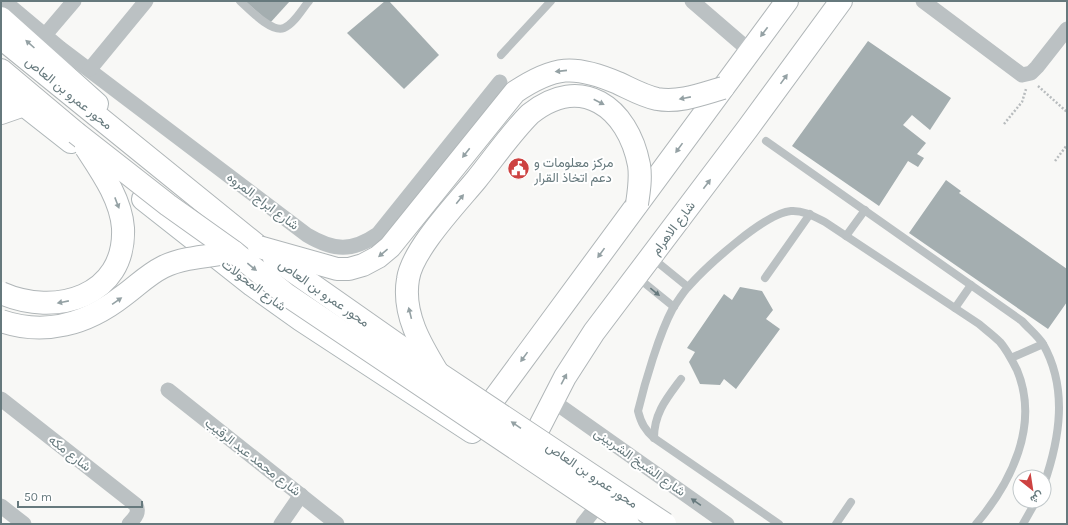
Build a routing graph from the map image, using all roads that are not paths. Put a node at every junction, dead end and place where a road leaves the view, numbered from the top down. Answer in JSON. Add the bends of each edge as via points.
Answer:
{"nodes":[{"id":1,"x":4,"y":1,"type":"edge"},
{"id":2,"x":74,"y":1,"type":"edge"},
{"id":3,"x":146,"y":1,"type":"edge"},
{"id":4,"x":240,"y":1,"type":"edge"},
{"id":5,"x":309,"y":1,"type":"edge"},
{"id":6,"x":551,"y":1,"type":"edge"},
{"id":7,"x":692,"y":1,"type":"edge"},
{"id":8,"x":787,"y":1,"type":"edge"},
{"id":9,"x":841,"y":1,"type":"edge"},
{"id":10,"x":923,"y":1,"type":"edge"},
{"id":11,"x":1,"y":18,"type":"edge"},
{"id":12,"x":1067,"y":29,"type":"edge"},
{"id":13,"x":45,"y":35,"type":"junction"},
{"id":14,"x":1,"y":38,"type":"edge"},
{"id":15,"x":750,"y":51,"type":"junction"},
{"id":16,"x":501,"y":55,"type":"dead end"},
{"id":17,"x":90,"y":69,"type":"junction"},
{"id":18,"x":1,"y":70,"type":"edge"},
{"id":19,"x":500,"y":82,"type":"dead end"},
{"id":20,"x":1,"y":87,"type":"edge"},
{"id":21,"x":723,"y":88,"type":"junction"},
{"id":22,"x":24,"y":105,"type":"junction"},
{"id":23,"x":1,"y":113,"type":"edge"},
{"id":24,"x":76,"y":133,"type":"junction"},
{"id":25,"x":766,"y":141,"type":"dead end"},
{"id":26,"x":637,"y":204,"type":"junction"},
{"id":27,"x":865,"y":210,"type":"junction"},
{"id":28,"x":810,"y":214,"type":"junction"},
{"id":29,"x":846,"y":236,"type":"junction"},
{"id":30,"x":259,"y":247,"type":"junction"},
{"id":31,"x":234,"y":252,"type":"junction"},
{"id":32,"x":651,"y":257,"type":"junction"},
{"id":33,"x":636,"y":277,"type":"junction"},
{"id":34,"x":765,"y":278,"type":"dead end"},
{"id":35,"x":971,"y":285,"type":"junction"},
{"id":36,"x":688,"y":287,"type":"junction"},
{"id":37,"x":1,"y":293,"type":"edge"},
{"id":38,"x":674,"y":307,"type":"junction"},
{"id":39,"x":955,"y":308,"type":"junction"},
{"id":40,"x":1,"y":321,"type":"edge"},
{"id":41,"x":1043,"y":344,"type":"junction"},
{"id":42,"x":1012,"y":358,"type":"junction"},
{"id":43,"x":438,"y":373,"type":"junction"},
{"id":44,"x":681,"y":379,"type":"dead end"},
{"id":45,"x":168,"y":390,"type":"dead end"},
{"id":46,"x":1064,"y":394,"type":"edge"},
{"id":47,"x":1,"y":399,"type":"edge"},
{"id":48,"x":494,"y":399,"type":"junction"},
{"id":49,"x":553,"y":401,"type":"junction"},
{"id":50,"x":471,"y":431,"type":"junction"},
{"id":51,"x":654,"y":438,"type":"junction"},
{"id":52,"x":521,"y":463,"type":"junction"},
{"id":53,"x":1049,"y":469,"type":"edge"},
{"id":54,"x":301,"y":495,"type":"junction"},
{"id":55,"x":851,"y":502,"type":"dead end"},
{"id":56,"x":1,"y":506,"type":"edge"},
{"id":57,"x":1031,"y":509,"type":"edge"},
{"id":58,"x":594,"y":510,"type":"junction"},
{"id":59,"x":24,"y":524,"type":"edge"},
{"id":60,"x":129,"y":524,"type":"edge"},
{"id":61,"x":281,"y":524,"type":"edge"},
{"id":62,"x":337,"y":524,"type":"edge"},
{"id":63,"x":583,"y":524,"type":"edge"},
{"id":64,"x":614,"y":524,"type":"edge"},
{"id":65,"x":628,"y":524,"type":"edge"},
{"id":66,"x":665,"y":524,"type":"edge"},
{"id":67,"x":728,"y":524,"type":"edge"},
{"id":68,"x":779,"y":524,"type":"edge"},
{"id":69,"x":836,"y":524,"type":"edge"},
{"id":70,"x":976,"y":524,"type":"edge"},
{"id":71,"x":1023,"y":524,"type":"edge"}],
"edges":[{"from":1,"to":13,"type":"street","name":"شارع ابراج المروه"},
{"from":2,"to":13,"type":"street"},
{"from":3,"to":17,"type":"street"},
{"from":4,"to":5,"type":"lane","via":[[276,29],[289,24]]},
{"from":6,"to":16,"type":"lane"},
{"from":7,"to":15,"type":"street"},
{"from":8,"to":15,"type":"main road","one_way":true},
{"from":32,"to":9,"type":"main road","name":"شارع الاهرام","one_way":true},
{"from":10,"to":12,"type":"street","via":[[1018,74],[1027,74],[1036,67]]},
{"from":48,"to":11,"type":"main road","one_way":true,"via":[[300,268],[255,234],[133,137]]},
{"from":13,"to":17,"type":"street","name":"شارع ابراج المروه"},
{"from":14,"to":30,"type":"main road","name":"محور عمرو بن العاص"},
{"from":15,"to":21,"type":"main road"},
{"from":17,"to":19,"type":"street","name":"شارع ابراج المروه","via":[[307,235],[333,247],[349,248],[365,243],[378,234]]},
{"from":18,"to":24,"type":"main road","name":"محور عمرو بن العاص"},
{"from":20,"to":22,"type":"main road","name":"شارع المحولات"},
{"from":21,"to":26,"type":"main road","one_way":true},
{"from":21,"to":30,"type":"main road","one_way":true,"bridge":true,"via":[[687,98],[668,100],[645,96],[587,72],[554,71],[515,92],[402,234],[378,257],[363,265],[337,269]]},
{"from":22,"to":23,"type":"main road"},
{"from":22,"to":50,"type":"main road","name":"شارع المحولات","via":[[276,303]]},
{"from":24,"to":31,"type":"main road","name":"محور عمرو بن العاص","bridge":true,"via":[[168,205]]},
{"from":24,"to":37,"type":"main road","one_way":true,"bridge":true,"via":[[101,172],[120,213],[122,228],[118,256],[103,281],[93,291],[76,298],[53,304],[20,301]]},
{"from":25,"to":27,"type":"lane"},
{"from":43,"to":26,"type":"main road","one_way":true,"bridge":true,"via":[[420,342],[407,303],[408,278],[412,266],[430,238],[530,114],[546,102],[568,95],[597,100],[611,109],[622,122],[634,146],[640,177]]},
{"from":26,"to":48,"type":"main road","one_way":true},
{"from":27,"to":29,"type":"lane"},
{"from":27,"to":35,"type":"lane"},
{"from":28,"to":29,"type":"lane"},
{"from":28,"to":34,"type":"lane"},
{"from":28,"to":36,"type":"lane","via":[[791,211],[776,215],[707,268]]},
{"from":29,"to":39,"type":"lane"},
{"from":30,"to":43,"type":"main road","name":"محور عمرو بن العاص","bridge":true},
{"from":40,"to":31,"type":"main road","one_way":true,"bridge":true,"via":[[42,328],[70,324],[97,314],[124,296],[149,274],[165,266]]},
{"from":31,"to":65,"type":"main road","name":"محور عمرو بن العاص","one_way":true,"bridge":true,"via":[[287,295]]},
{"from":32,"to":33,"type":"main road","name":"شارع الاهرام"},
{"from":32,"to":36,"type":"lane"},
{"from":33,"to":38,"type":"lane","one_way":true},
{"from":49,"to":33,"type":"main road","name":"شارع الاهرام","one_way":true,"via":[[582,348]]},
{"from":35,"to":39,"type":"lane"},
{"from":35,"to":41,"type":"lane","via":[[1022,322]]},
{"from":36,"to":38,"type":"lane"},
{"from":38,"to":51,"type":"lane","via":[[663,330],[638,412],[640,422]]},
{"from":39,"to":42,"type":"lane","via":[[1000,342]]},
{"from":41,"to":42,"type":"lane"},
{"from":41,"to":46,"type":"lane","via":[[1055,367]]},
{"from":42,"to":70,"type":"lane","via":[[1021,380],[1025,427],[1019,451],[1006,482]]},
{"from":66,"to":43,"type":"main road","name":"محور عمرو بن العاص","one_way":true,"bridge":true},
{"from":44,"to":51,"type":"lane","via":[[657,414]]},
{"from":45,"to":54,"type":"street","name":"شارع محمد عبد الرقيب"},
{"from":46,"to":53,"type":"lane","via":[[1054,455]]},
{"from":47,"to":60,"type":"street","name":"شارع مكه","via":[[136,505],[137,515]]},
{"from":48,"to":50,"type":"main road"},
{"from":49,"to":52,"type":"main road","name":"شارع الاهرام"},
{"from":67,"to":49,"type":"street","name":"شارع الشيخ الشربينى","one_way":true},
{"from":50,"to":52,"type":"main road","name":"شارع المحولات"},
{"from":51,"to":68,"type":"lane"},
{"from":52,"to":58,"type":"street"},
{"from":54,"to":61,"type":"street"},
{"from":54,"to":62,"type":"street","name":"شارع محمد عبد الرقيب"},
{"from":55,"to":69,"type":"lane"},
{"from":56,"to":59,"type":"street"},
{"from":57,"to":71,"type":"lane"},
{"from":58,"to":63,"type":"street"},
{"from":58,"to":64,"type":"street"}]}
